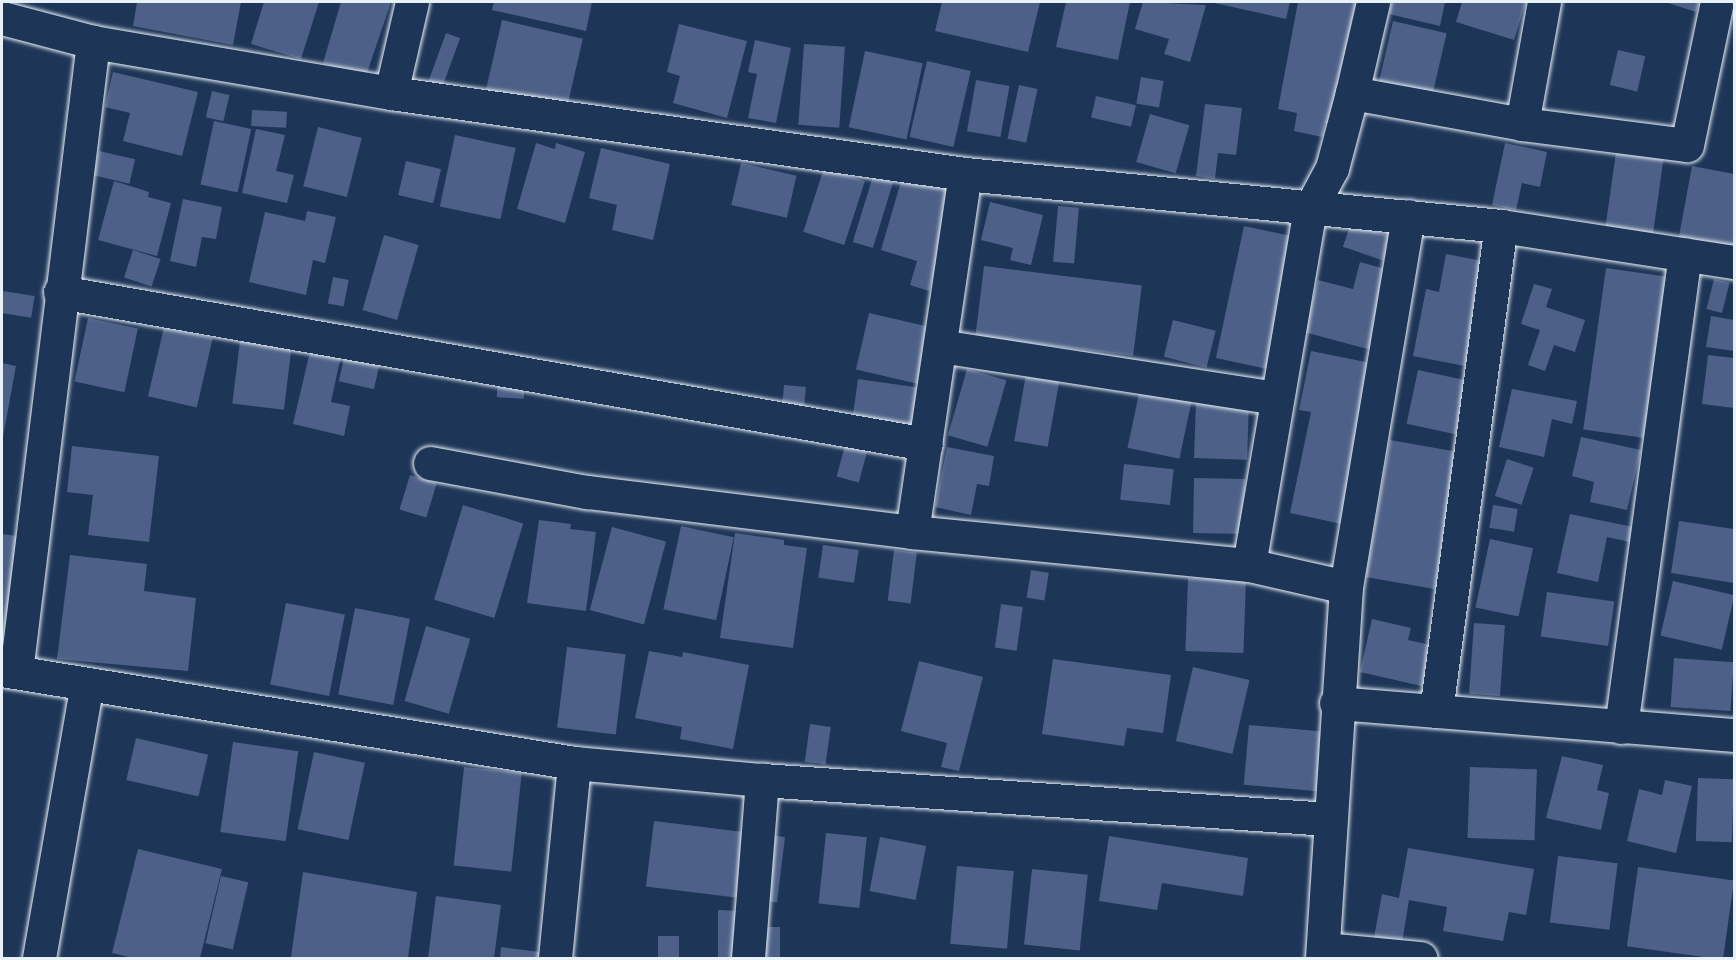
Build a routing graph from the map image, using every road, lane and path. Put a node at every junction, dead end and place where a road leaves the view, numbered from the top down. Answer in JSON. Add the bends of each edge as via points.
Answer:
{"nodes":[{"id":1,"x":412,"y":2,"type":"edge"},
{"id":2,"x":1372,"y":2,"type":"edge"},
{"id":3,"x":1544,"y":2,"type":"edge"},
{"id":4,"x":1717,"y":2,"type":"edge"},
{"id":5,"x":2,"y":18,"type":"edge"},
{"id":6,"x":93,"y":42,"type":"junction"},
{"id":7,"x":391,"y":93,"type":"junction"},
{"id":8,"x":1352,"y":93,"type":"junction"},
{"id":9,"x":1522,"y":124,"type":"junction"},
{"id":10,"x":965,"y":174,"type":"junction"},
{"id":11,"x":1310,"y":209,"type":"junction"},
{"id":12,"x":1408,"y":216,"type":"junction"},
{"id":13,"x":1501,"y":226,"type":"junction"},
{"id":14,"x":1685,"y":254,"type":"junction"},
{"id":15,"x":1734,"y":261,"type":"edge"},
{"id":16,"x":60,"y":292,"type":"junction"},
{"id":17,"x":940,"y":346,"type":"junction"},
{"id":18,"x":1276,"y":398,"type":"junction"},
{"id":19,"x":926,"y":444,"type":"junction"},
{"id":20,"x":430,"y":463,"type":"dead end"},
{"id":21,"x":912,"y":532,"type":"junction"},
{"id":22,"x":1249,"y":565,"type":"junction"},
{"id":23,"x":1346,"y":587,"type":"junction"},
{"id":24,"x":9,"y":671,"type":"edge"},
{"id":25,"x":87,"y":684,"type":"junction"},
{"id":26,"x":1336,"y":703,"type":"junction"},
{"id":27,"x":1436,"y":711,"type":"junction"},
{"id":28,"x":1621,"y":727,"type":"junction"},
{"id":29,"x":1734,"y":735,"type":"edge"},
{"id":30,"x":574,"y":763,"type":"junction"},
{"id":31,"x":762,"y":780,"type":"junction"},
{"id":32,"x":1328,"y":819,"type":"junction"},
{"id":33,"x":1323,"y":954,"type":"edge"},
{"id":34,"x":39,"y":958,"type":"edge"},
{"id":35,"x":555,"y":958,"type":"edge"},
{"id":36,"x":748,"y":958,"type":"edge"},
{"id":37,"x":1421,"y":958,"type":"edge"}],
"edges":[{"from":1,"to":7,"type":"street"},
{"from":2,"to":8,"type":"street"},
{"from":3,"to":9,"type":"street"},
{"from":4,"to":9,"type":"street","via":[[1687,145]]},
{"from":5,"to":6,"type":"street"},
{"from":6,"to":7,"type":"street"},
{"from":6,"to":16,"type":"street"},
{"from":7,"to":10,"type":"street"},
{"from":8,"to":9,"type":"street"},
{"from":8,"to":11,"type":"street","via":[[1332,168]]},
{"from":10,"to":11,"type":"street"},
{"from":10,"to":17,"type":"street"},
{"from":11,"to":12,"type":"street"},
{"from":11,"to":18,"type":"street"},
{"from":12,"to":13,"type":"street"},
{"from":12,"to":23,"type":"street"},
{"from":13,"to":14,"type":"street"},
{"from":13,"to":27,"type":"street"},
{"from":14,"to":15,"type":"street"},
{"from":14,"to":28,"type":"street"},
{"from":16,"to":19,"type":"street"},
{"from":16,"to":24,"type":"street"},
{"from":17,"to":18,"type":"street"},
{"from":17,"to":19,"type":"street"},
{"from":18,"to":22,"type":"street"},
{"from":19,"to":21,"type":"street"},
{"from":20,"to":21,"type":"street","via":[[587,492]]},
{"from":21,"to":22,"type":"street"},
{"from":22,"to":23,"type":"street"},
{"from":23,"to":26,"type":"street"},
{"from":24,"to":25,"type":"street"},
{"from":25,"to":30,"type":"street"},
{"from":25,"to":34,"type":"street"},
{"from":26,"to":27,"type":"street"},
{"from":26,"to":32,"type":"street"},
{"from":27,"to":28,"type":"street"},
{"from":28,"to":29,"type":"street"},
{"from":30,"to":31,"type":"street"},
{"from":30,"to":35,"type":"street"},
{"from":31,"to":32,"type":"street"},
{"from":31,"to":36,"type":"street"},
{"from":32,"to":33,"type":"street"},
{"from":33,"to":37,"type":"street"}]}
